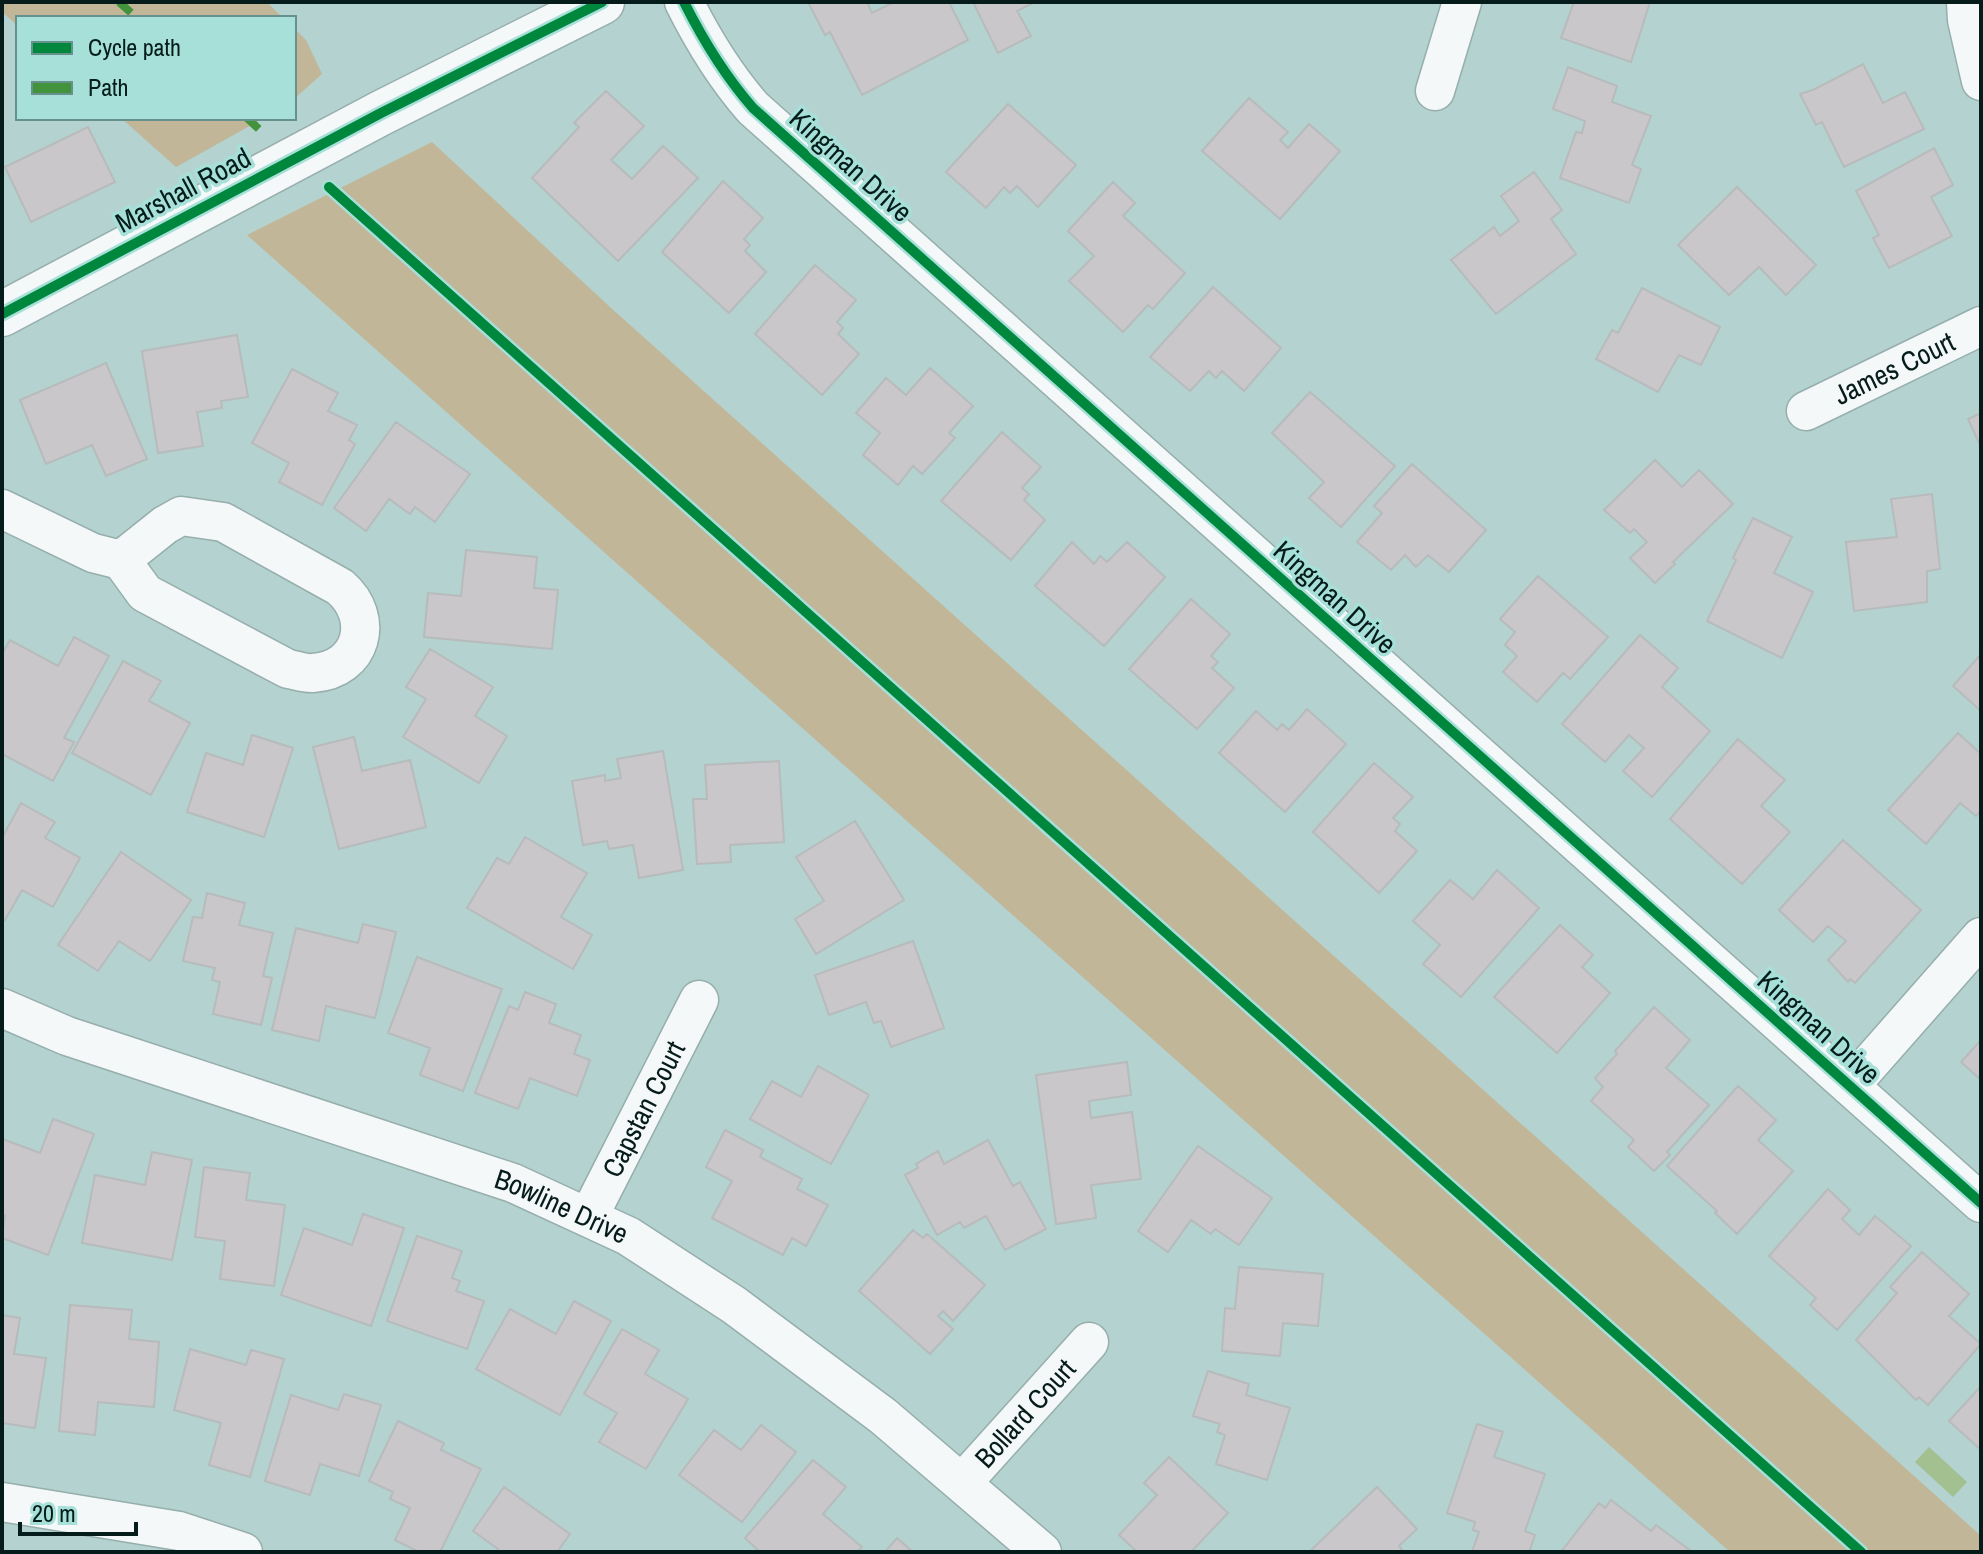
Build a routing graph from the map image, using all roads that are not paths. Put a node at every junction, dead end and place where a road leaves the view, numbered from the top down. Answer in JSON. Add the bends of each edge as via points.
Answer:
{"nodes":[{"id":1,"x":602,"y":2,"type":"edge"},
{"id":2,"x":684,"y":2,"type":"edge"},
{"id":3,"x":1462,"y":2,"type":"edge"},
{"id":4,"x":1966,"y":2,"type":"edge"},
{"id":5,"x":1981,"y":81,"type":"edge"},
{"id":6,"x":1435,"y":91,"type":"dead end"},
{"id":7,"x":2,"y":314,"type":"edge"},
{"id":8,"x":1981,"y":326,"type":"edge"},
{"id":9,"x":1806,"y":411,"type":"dead end"},
{"id":10,"x":2,"y":509,"type":"edge"},
{"id":11,"x":121,"y":560,"type":"junction"},
{"id":12,"x":1981,"y":937,"type":"edge"},
{"id":13,"x":699,"y":1000,"type":"dead end"},
{"id":14,"x":2,"y":1008,"type":"edge"},
{"id":15,"x":1850,"y":1086,"type":"junction"},
{"id":16,"x":1981,"y":1203,"type":"edge"},
{"id":17,"x":589,"y":1216,"type":"junction"},
{"id":18,"x":1089,"y":1342,"type":"dead end"},
{"id":19,"x":962,"y":1483,"type":"junction"},
{"id":20,"x":2,"y":1502,"type":"edge"},
{"id":21,"x":243,"y":1552,"type":"edge"},
{"id":22,"x":1042,"y":1552,"type":"edge"}],
"edges":[{"from":1,"to":7,"type":"street","name":"Marshall Road"},
{"from":2,"to":15,"type":"street","name":"Kingman Drive","via":[[753,108]]},
{"from":3,"to":6,"type":"street"},
{"from":4,"to":5,"type":"street"},
{"from":8,"to":9,"type":"street","name":"James Court"},
{"from":10,"to":11,"type":"street","via":[[93,553]]},
{"from":11,"to":11,"type":"street","via":[[181,516],[223,522],[351,596],[360,612],[357,647],[327,670],[311,674],[288,669],[145,593]]},
{"from":12,"to":15,"type":"street"},
{"from":13,"to":17,"type":"street","name":"Capstan Court"},
{"from":14,"to":17,"type":"street","name":"Bowline Drive","via":[[67,1036],[513,1183]]},
{"from":15,"to":16,"type":"street","name":"Kingman Drive"},
{"from":17,"to":19,"type":"street","name":"Bowline Drive","via":[[734,1305],[883,1416]]},
{"from":18,"to":19,"type":"street","name":"Bollard Court"},
{"from":19,"to":22,"type":"street","name":"Bowline Drive"},
{"from":20,"to":21,"type":"street","via":[[179,1531]]}]}
